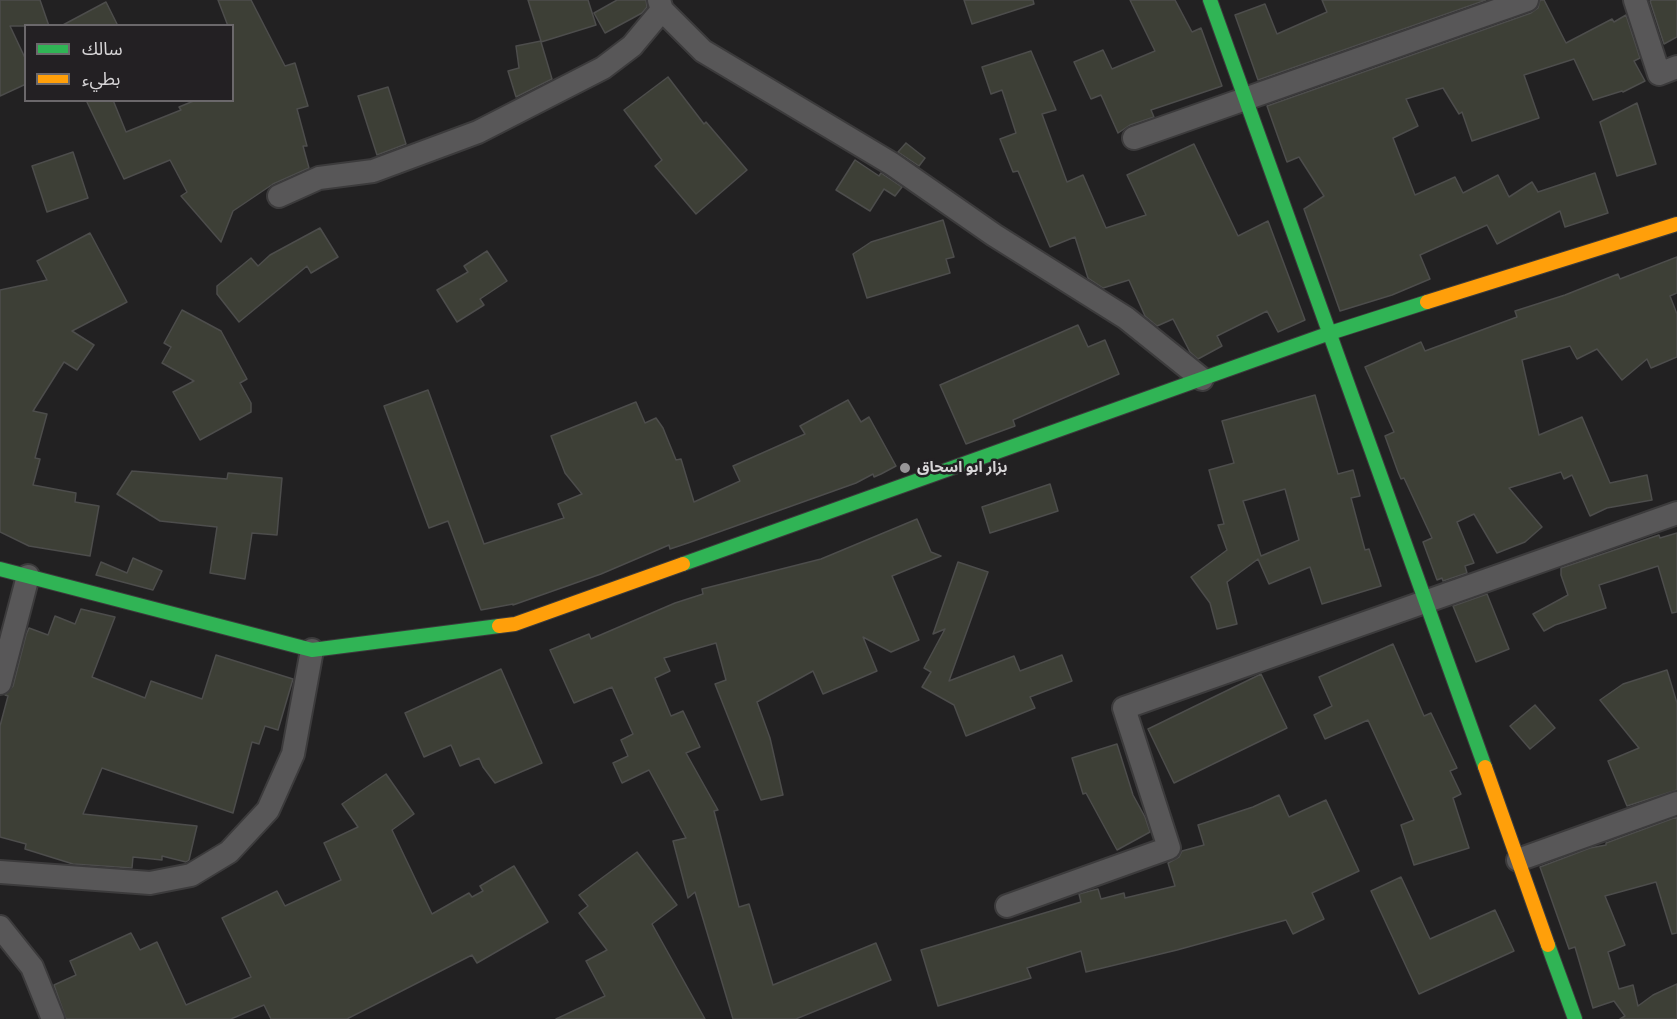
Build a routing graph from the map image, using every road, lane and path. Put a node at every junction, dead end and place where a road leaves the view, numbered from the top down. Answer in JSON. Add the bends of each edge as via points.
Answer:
{"nodes":[{"id":1,"x":1210,"y":0,"type":"edge"},
{"id":2,"x":1527,"y":0,"type":"edge"},
{"id":3,"x":1635,"y":0,"type":"edge"},
{"id":4,"x":660,"y":5,"type":"edge"},
{"id":5,"x":1677,"y":67,"type":"edge"},
{"id":6,"x":1246,"y":100,"type":"junction"},
{"id":7,"x":1134,"y":138,"type":"dead end"},
{"id":8,"x":279,"y":196,"type":"dead end"},
{"id":9,"x":1677,"y":224,"type":"edge"},
{"id":10,"x":1330,"y":333,"type":"junction"},
{"id":11,"x":1202,"y":379,"type":"junction"},
{"id":12,"x":1677,"y":513,"type":"edge"},
{"id":13,"x":0,"y":569,"type":"edge"},
{"id":14,"x":28,"y":576,"type":"junction"},
{"id":15,"x":1425,"y":601,"type":"junction"},
{"id":16,"x":312,"y":650,"type":"junction"},
{"id":17,"x":0,"y":683,"type":"edge"},
{"id":18,"x":1677,"y":803,"type":"edge"},
{"id":19,"x":1518,"y":860,"type":"junction"},
{"id":20,"x":0,"y":872,"type":"edge"},
{"id":21,"x":1007,"y":906,"type":"dead end"},
{"id":22,"x":0,"y":927,"type":"edge"},
{"id":23,"x":53,"y":1019,"type":"edge"},
{"id":24,"x":1575,"y":1019,"type":"edge"}],
"edges":[{"from":1,"to":6,"type":"street"},
{"from":2,"to":6,"type":"street"},
{"from":3,"to":5,"type":"street","via":[[1659,74]]},
{"from":4,"to":8,"type":"street","via":[[632,46],[603,68],[478,132],[372,171],[319,178]]},
{"from":4,"to":11,"type":"street","via":[[703,51],[892,164],[994,235],[1126,318]]},
{"from":6,"to":7,"type":"street"},
{"from":6,"to":10,"type":"street"},
{"from":9,"to":10,"type":"street"},
{"from":10,"to":11,"type":"street"},
{"from":10,"to":15,"type":"street"},
{"from":11,"to":16,"type":"street","via":[[515,624]]},
{"from":12,"to":15,"type":"street"},
{"from":13,"to":14,"type":"street"},
{"from":14,"to":16,"type":"street"},
{"from":14,"to":17,"type":"street"},
{"from":15,"to":19,"type":"street"},
{"from":15,"to":21,"type":"street","via":[[1124,708],[1169,848]]},
{"from":16,"to":20,"type":"street","via":[[293,754],[268,810],[229,852],[191,875],[150,883]]},
{"from":18,"to":19,"type":"street"},
{"from":19,"to":24,"type":"street"},
{"from":22,"to":23,"type":"street","via":[[32,966]]}]}
